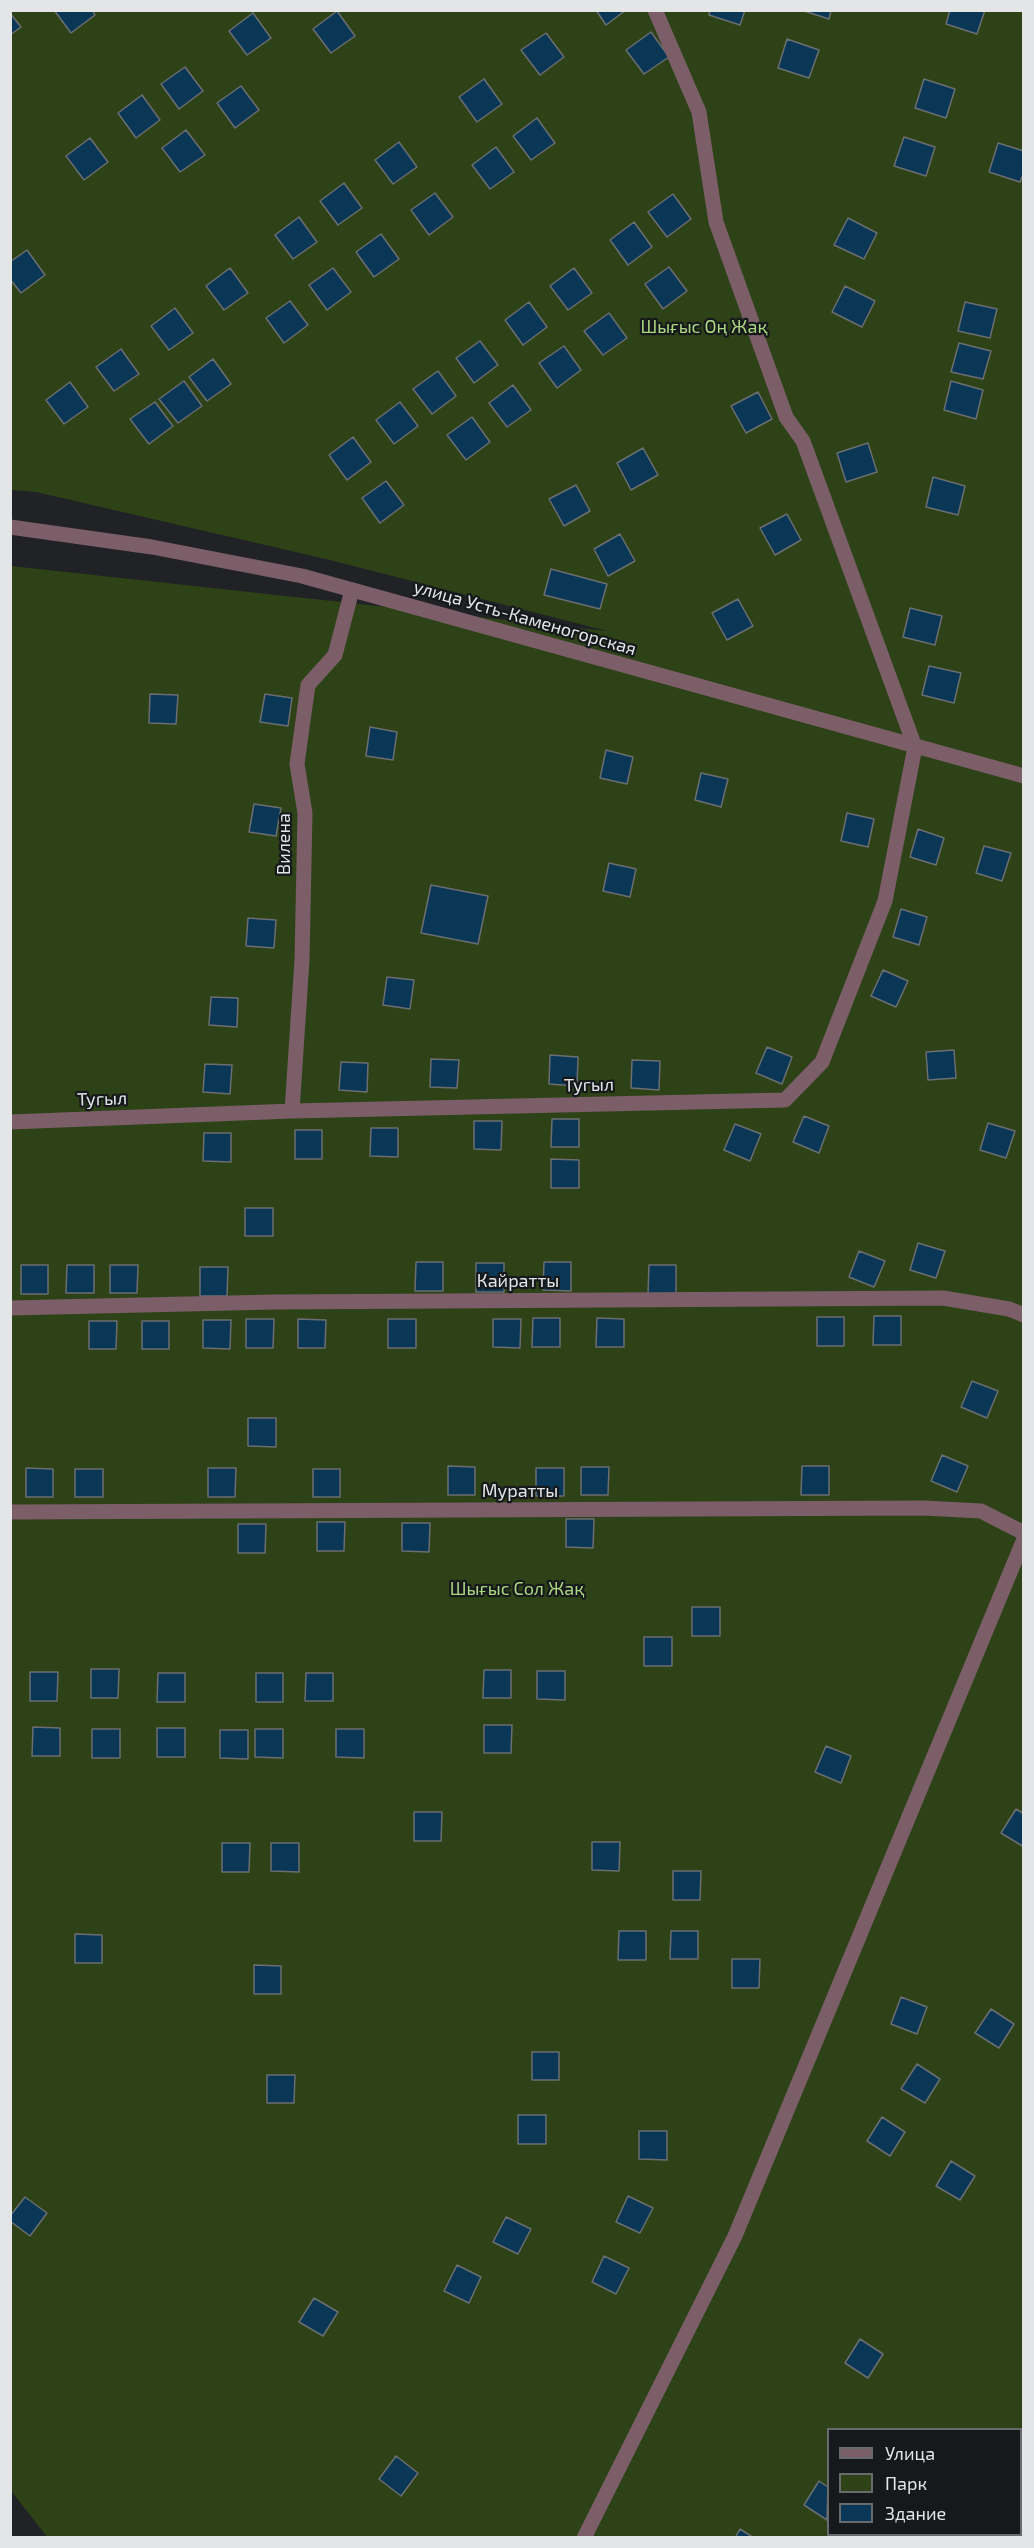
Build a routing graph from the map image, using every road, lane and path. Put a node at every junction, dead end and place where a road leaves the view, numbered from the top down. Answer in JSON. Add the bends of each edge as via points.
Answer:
{"nodes":[{"id":1,"x":655,"y":10,"type":"edge"},
{"id":2,"x":10,"y":527,"type":"edge"},
{"id":3,"x":352,"y":590,"type":"junction"},
{"id":4,"x":915,"y":747,"type":"junction"},
{"id":5,"x":1023,"y":776,"type":"edge"},
{"id":6,"x":292,"y":1111,"type":"junction"},
{"id":7,"x":10,"y":1122,"type":"edge"},
{"id":8,"x":10,"y":1308,"type":"edge"},
{"id":9,"x":1023,"y":1315,"type":"edge"},
{"id":10,"x":10,"y":1512,"type":"edge"},
{"id":11,"x":1023,"y":1533,"type":"edge"},
{"id":12,"x":1023,"y":1539,"type":"edge"},
{"id":13,"x":584,"y":2538,"type":"edge"}],
"edges":[{"from":1,"to":4,"type":"street","via":[[699,112],[720,233],[786,417],[803,441]]},
{"from":2,"to":3,"type":"street","name":"улица Усть-Каменогорская","via":[[152,547],[302,576]]},
{"from":3,"to":4,"type":"street","name":"улица Усть-Каменогорская"},
{"from":3,"to":6,"type":"street","name":"Вилена","via":[[335,655],[308,685],[297,764],[305,825],[302,960]]},
{"from":4,"to":5,"type":"street","name":"улица Усть-Каменогорская"},
{"from":4,"to":6,"type":"street","name":"Тугыл","via":[[885,901],[822,1062],[785,1100]]},
{"from":6,"to":7,"type":"street","name":"Тугыл"},
{"from":8,"to":9,"type":"street","name":"Кайратты","via":[[287,1302],[943,1298]]},
{"from":10,"to":11,"type":"street","name":"Муратты","via":[[924,1508],[981,1512]]},
{"from":12,"to":13,"type":"street","via":[[735,2236]]}]}
